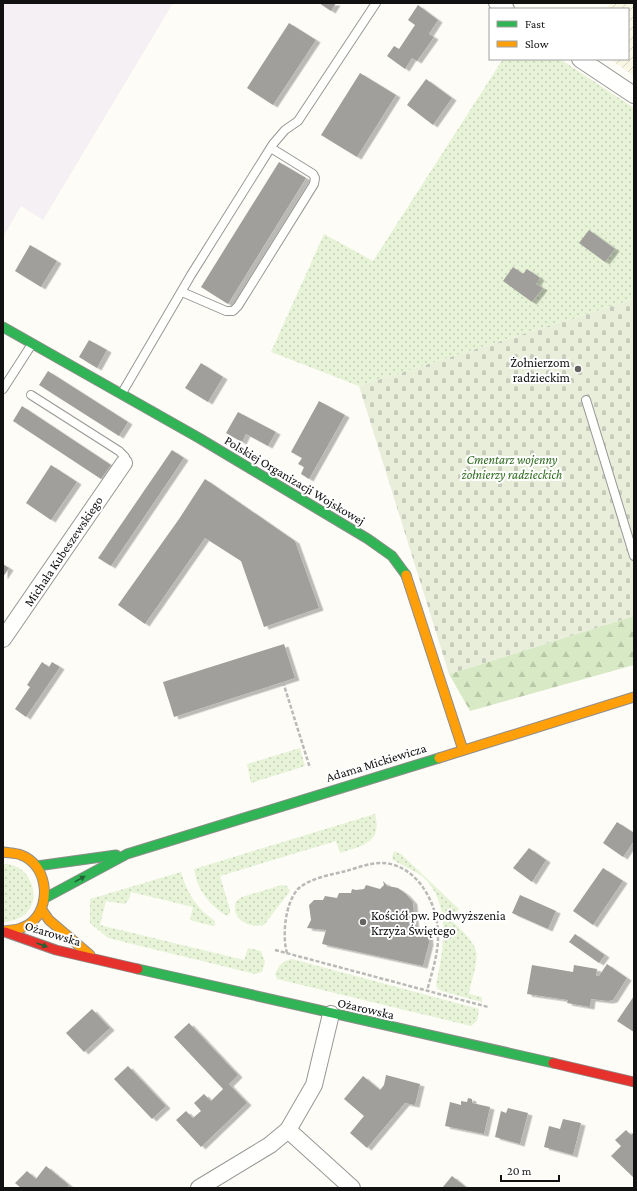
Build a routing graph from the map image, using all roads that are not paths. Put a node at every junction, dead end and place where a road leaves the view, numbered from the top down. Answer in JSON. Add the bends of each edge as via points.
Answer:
{"nodes":[{"id":1,"x":376,"y":3,"type":"edge"},
{"id":2,"x":582,"y":60,"type":"edge"},
{"id":3,"x":634,"y":95,"type":"edge"},
{"id":4,"x":271,"y":148,"type":"junction"},
{"id":5,"x":182,"y":292,"type":"junction"},
{"id":6,"x":3,"y":327,"type":"edge"},
{"id":7,"x":32,"y":344,"type":"junction"},
{"id":8,"x":3,"y":389,"type":"edge"},
{"id":9,"x":122,"y":394,"type":"junction"},
{"id":10,"x":31,"y":395,"type":"dead end"},
{"id":11,"x":586,"y":400,"type":"dead end"},
{"id":12,"x":124,"y":463,"type":"joint"},
{"id":13,"x":634,"y":556,"type":"edge"},
{"id":14,"x":3,"y":639,"type":"edge"},
{"id":15,"x":634,"y":696,"type":"edge"},
{"id":16,"x":463,"y":750,"type":"junction"},
{"id":17,"x":6,"y":849,"type":"edge"},
{"id":18,"x":127,"y":854,"type":"junction"},
{"id":19,"x":37,"y":866,"type":"junction"},
{"id":20,"x":45,"y":898,"type":"junction"},
{"id":21,"x":42,"y":910,"type":"junction"},
{"id":22,"x":4,"y":931,"type":"edge"},
{"id":23,"x":93,"y":958,"type":"junction"},
{"id":24,"x":331,"y":1014,"type":"junction"},
{"id":25,"x":634,"y":1082,"type":"edge"},
{"id":26,"x":288,"y":1130,"type":"junction"},
{"id":27,"x":199,"y":1188,"type":"edge"},
{"id":28,"x":352,"y":1188,"type":"edge"}],
"edges":[{"from":1,"to":4,"type":"lane","via":[[298,121],[285,130]]},
{"from":2,"to":3,"type":"street"},
{"from":4,"to":5,"type":"lane"},
{"from":4,"to":5,"type":"lane","via":[[313,174],[314,184],[233,311]]},
{"from":5,"to":9,"type":"lane"},
{"from":6,"to":7,"type":"street","name":"Polskiej Organizacji Wojskowej"},
{"from":7,"to":8,"type":"lane"},
{"from":7,"to":9,"type":"street","name":"Polskiej Organizacji Wojskowej"},
{"from":9,"to":16,"type":"street","name":"Polskiej Organizacji Wojskowej","via":[[368,539],[392,556],[406,575]]},
{"from":10,"to":12,"type":"lane","via":[[120,451],[125,457]]},
{"from":11,"to":13,"type":"lane"},
{"from":12,"to":14,"type":"street","name":"Michała Kubeszewskiego"},
{"from":15,"to":16,"type":"street","name":"Adama Mickiewicza"},
{"from":16,"to":18,"type":"street","name":"Adama Mickiewicza"},
{"from":17,"to":19,"type":"street","via":[[25,856]]},
{"from":18,"to":19,"type":"street","name":"Adama Mickiewicza"},
{"from":20,"to":18,"type":"street","name":"Adama Mickiewicza","one_way":true},
{"from":19,"to":20,"type":"street","via":[[45,882]]},
{"from":20,"to":21,"type":"street"},
{"from":21,"to":22,"type":"street","via":[[23,928]]},
{"from":21,"to":23,"type":"street","name":"Ożarowska","via":[[49,920]]},
{"from":22,"to":23,"type":"street","name":"Ożarowska","one_way":true,"via":[[56,950]]},
{"from":23,"to":24,"type":"street","name":"Ożarowska"},
{"from":24,"to":25,"type":"street","name":"Ożarowska"},
{"from":24,"to":26,"type":"street","via":[[314,1085]]},
{"from":26,"to":27,"type":"street","via":[[270,1146]]},
{"from":26,"to":28,"type":"street"}]}
